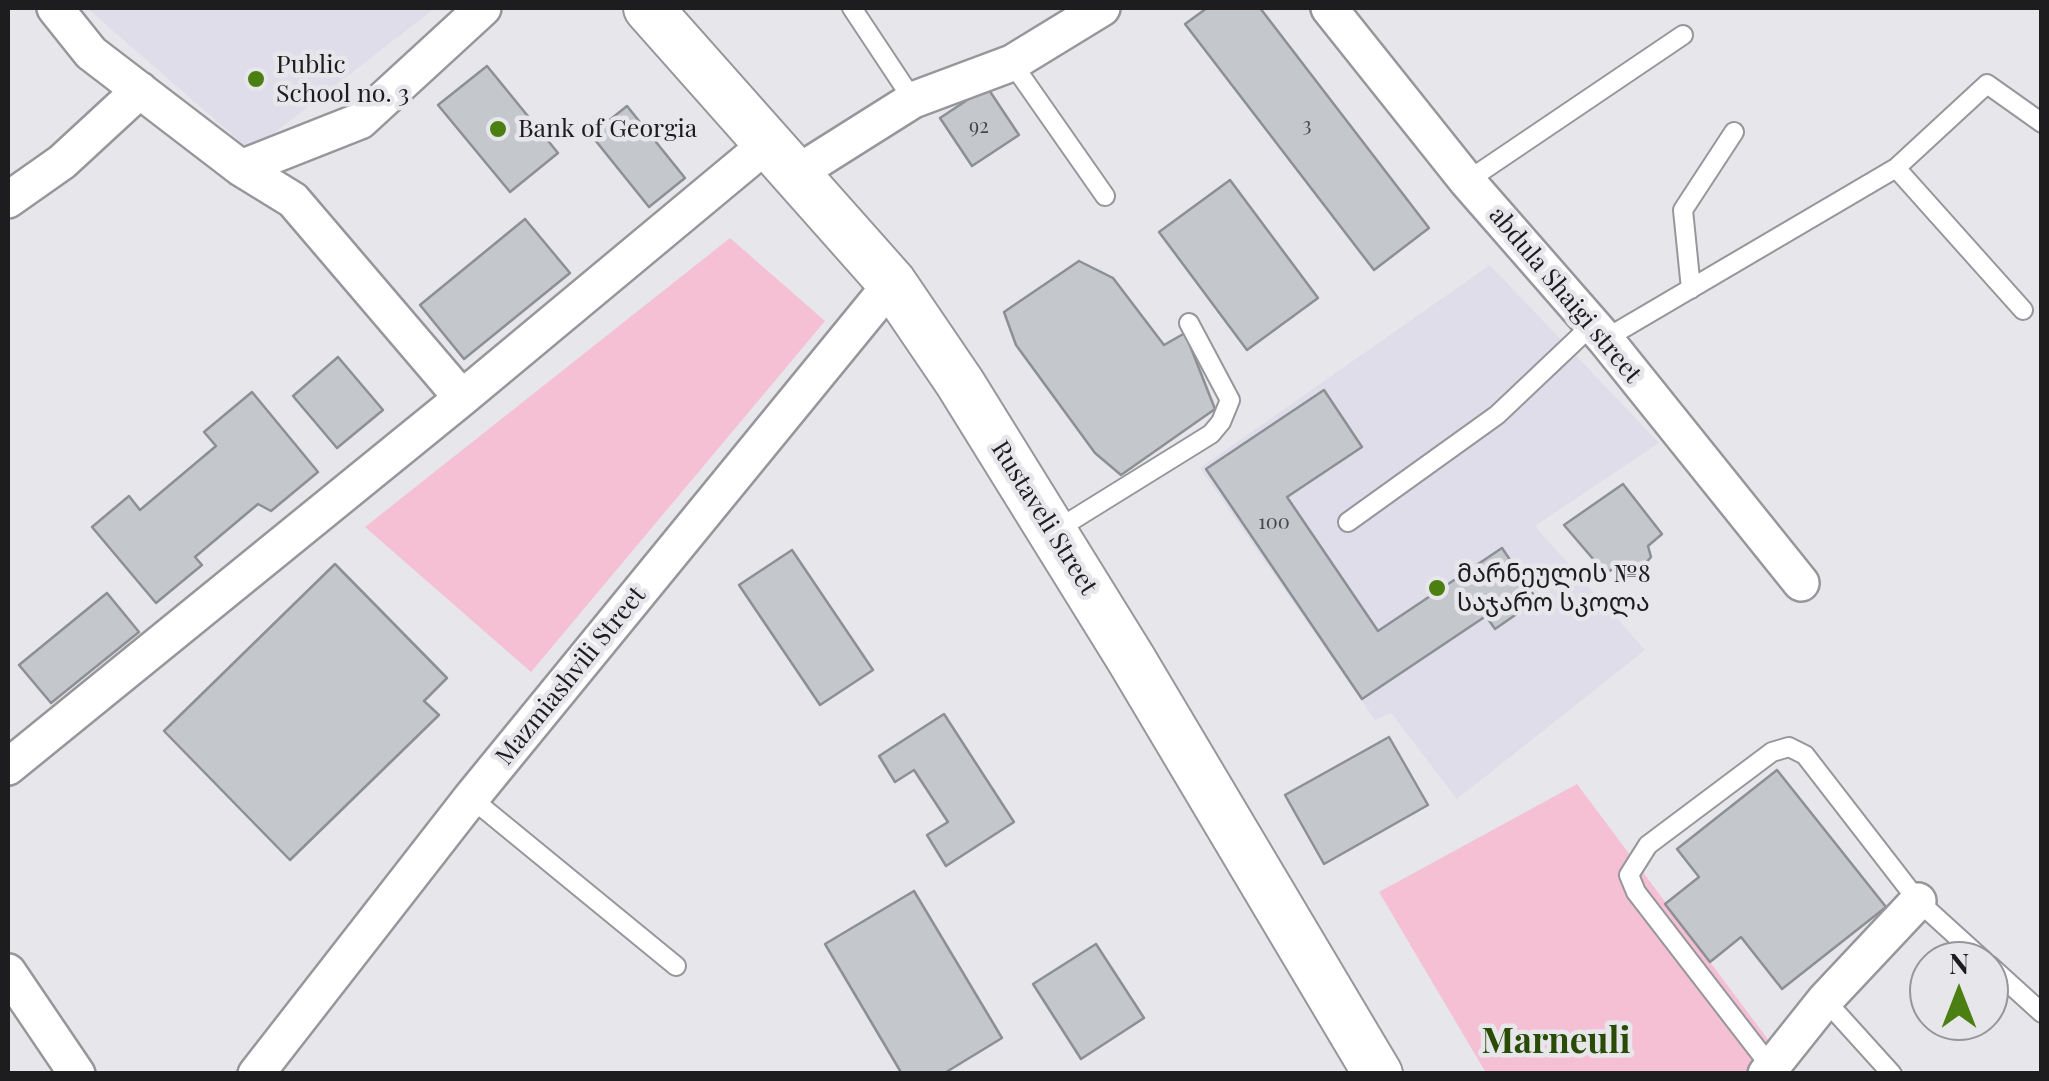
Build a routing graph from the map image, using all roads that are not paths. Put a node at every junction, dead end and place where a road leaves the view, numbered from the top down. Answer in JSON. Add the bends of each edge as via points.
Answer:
{"nodes":[{"id":1,"x":54,"y":8,"type":"edge"},
{"id":2,"x":483,"y":8,"type":"edge"},
{"id":3,"x":648,"y":8,"type":"edge"},
{"id":4,"x":852,"y":8,"type":"edge"},
{"id":5,"x":1102,"y":8,"type":"edge"},
{"id":6,"x":1329,"y":8,"type":"edge"},
{"id":7,"x":1682,"y":35,"type":"dead end"},
{"id":8,"x":1012,"y":63,"type":"junction"},
{"id":9,"x":140,"y":90,"type":"junction"},
{"id":10,"x":913,"y":100,"type":"junction"},
{"id":11,"x":2042,"y":123,"type":"edge"},
{"id":12,"x":1734,"y":132,"type":"dead end"},
{"id":13,"x":780,"y":160,"type":"junction"},
{"id":14,"x":242,"y":168,"type":"junction"},
{"id":15,"x":1896,"y":168,"type":"junction"},
{"id":16,"x":1467,"y":181,"type":"junction"},
{"id":17,"x":1105,"y":196,"type":"dead end"},
{"id":18,"x":8,"y":200,"type":"edge"},
{"id":19,"x":892,"y":283,"type":"junction"},
{"id":20,"x":1691,"y":289,"type":"junction"},
{"id":21,"x":2022,"y":310,"type":"dead end"},
{"id":22,"x":1189,"y":323,"type":"dead end"},
{"id":23,"x":1598,"y":332,"type":"junction"},
{"id":24,"x":462,"y":398,"type":"junction"},
{"id":25,"x":1348,"y":522,"type":"dead end"},
{"id":26,"x":1053,"y":532,"type":"junction"},
{"id":27,"x":1802,"y":583,"type":"dead end"},
{"id":28,"x":8,"y":767,"type":"edge"},
{"id":29,"x":470,"y":798,"type":"junction"},
{"id":30,"x":1918,"y":901,"type":"junction"},
{"id":31,"x":1963,"y":941,"type":"edge"},
{"id":32,"x":676,"y":966,"type":"dead end"},
{"id":33,"x":8,"y":972,"type":"edge"},
{"id":34,"x":2009,"y":983,"type":"edge"},
{"id":35,"x":1825,"y":1000,"type":"junction"},
{"id":36,"x":2042,"y":1013,"type":"edge"},
{"id":37,"x":1768,"y":1070,"type":"edge"},
{"id":38,"x":77,"y":1074,"type":"edge"},
{"id":39,"x":256,"y":1074,"type":"edge"},
{"id":40,"x":1378,"y":1074,"type":"edge"},
{"id":41,"x":1892,"y":1074,"type":"edge"}],
"edges":[{"from":1,"to":9,"type":"street","via":[[92,53]]},
{"from":2,"to":14,"type":"street","via":[[360,121]]},
{"from":3,"to":13,"type":"main road","name":"Rustaveli Street"},
{"from":4,"to":10,"type":"lane"},
{"from":5,"to":8,"type":"street"},
{"from":6,"to":16,"type":"street","name":"abdula Shaigi street"},
{"from":7,"to":16,"type":"lane"},
{"from":8,"to":10,"type":"street"},
{"from":8,"to":17,"type":"lane"},
{"from":9,"to":14,"type":"street"},
{"from":9,"to":18,"type":"street","via":[[62,162]]},
{"from":10,"to":13,"type":"street"},
{"from":11,"to":15,"type":"lane","via":[[1987,84]]},
{"from":12,"to":20,"type":"lane","via":[[1683,210]]},
{"from":13,"to":19,"type":"main road","name":"Rustaveli Street"},
{"from":13,"to":24,"type":"street"},
{"from":14,"to":24,"type":"street","via":[[293,200]]},
{"from":15,"to":20,"type":"lane"},
{"from":15,"to":21,"type":"lane"},
{"from":16,"to":23,"type":"street","name":"abdula Shaigi street"},
{"from":19,"to":26,"type":"main road","name":"Rustaveli Street"},
{"from":19,"to":29,"type":"street","name":"Mazmiashvili Street"},
{"from":20,"to":23,"type":"lane"},
{"from":22,"to":26,"type":"lane","via":[[1230,400],[1221,422],[1212,434]]},
{"from":23,"to":25,"type":"lane"},
{"from":23,"to":27,"type":"street","name":"abdula Shaigi street"},
{"from":24,"to":28,"type":"street"},
{"from":26,"to":40,"type":"main road","name":"Rustaveli Street"},
{"from":29,"to":32,"type":"lane"},
{"from":29,"to":39,"type":"street","name":"Mazmiashvili Street"},
{"from":30,"to":31,"type":"lane"},
{"from":30,"to":35,"type":"street"},
{"from":30,"to":37,"type":"lane","via":[[1805,755],[1789,747],[1772,752],[1648,844],[1629,874],[1636,892]]},
{"from":33,"to":38,"type":"street"},
{"from":34,"to":36,"type":"lane"},
{"from":35,"to":37,"type":"street"},
{"from":35,"to":41,"type":"lane"}]}
